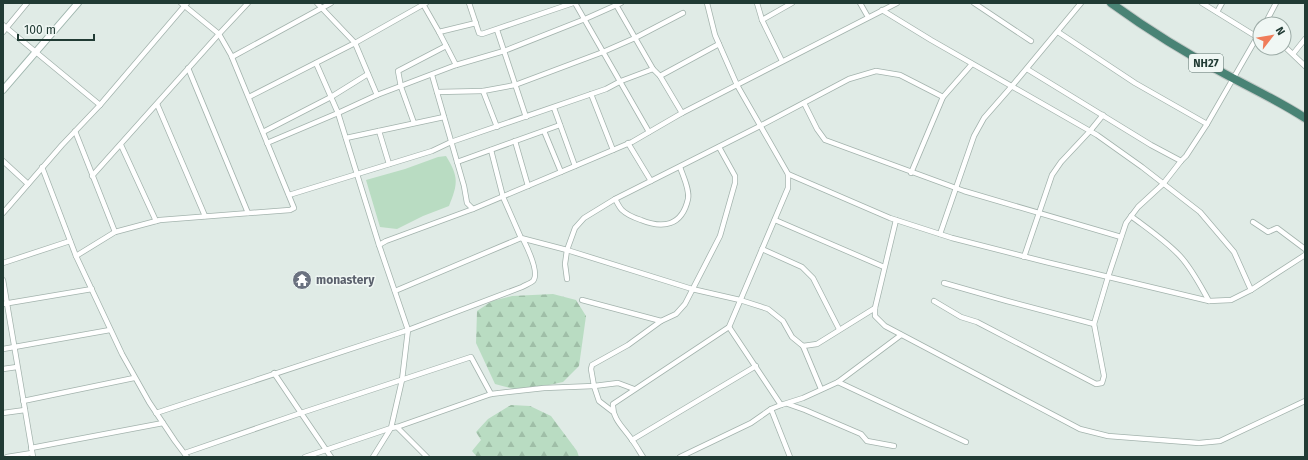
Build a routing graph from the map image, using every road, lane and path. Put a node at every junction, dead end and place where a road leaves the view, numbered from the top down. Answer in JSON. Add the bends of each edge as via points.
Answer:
{"nodes":[{"id":1,"x":27,"y":3,"type":"edge"},
{"id":2,"x":78,"y":3,"type":"edge"},
{"id":3,"x":248,"y":3,"type":"edge"},
{"id":4,"x":317,"y":3,"type":"edge"},
{"id":5,"x":331,"y":3,"type":"edge"},
{"id":6,"x":469,"y":3,"type":"edge"},
{"id":7,"x":574,"y":3,"type":"edge"},
{"id":8,"x":707,"y":3,"type":"edge"},
{"id":9,"x":757,"y":3,"type":"edge"},
{"id":10,"x":792,"y":3,"type":"edge"},
{"id":11,"x":860,"y":3,"type":"edge"},
{"id":12,"x":897,"y":3,"type":"edge"},
{"id":13,"x":974,"y":3,"type":"edge"},
{"id":14,"x":1081,"y":3,"type":"edge"},
{"id":15,"x":1111,"y":3,"type":"edge"},
{"id":16,"x":1202,"y":3,"type":"edge"},
{"id":17,"x":1222,"y":3,"type":"edge"},
{"id":18,"x":1276,"y":3,"type":"edge"},
{"id":19,"x":184,"y":4,"type":"edge"},
{"id":20,"x":425,"y":4,"type":"edge"},
{"id":21,"x":617,"y":4,"type":"edge"},
{"id":22,"x":322,"y":8,"type":"junction"},
{"id":23,"x":882,"y":10,"type":"junction"},
{"id":24,"x":1217,"y":12,"type":"junction"},
{"id":25,"x":683,"y":13,"type":"dead end"},
{"id":26,"x":1269,"y":16,"type":"edge"},
{"id":27,"x":868,"y":17,"type":"junction"},
{"id":28,"x":586,"y":19,"type":"junction"},
{"id":29,"x":762,"y":20,"type":"junction"},
{"id":30,"x":476,"y":22,"type":"junction"},
{"id":31,"x":4,"y":28,"type":"edge"},
{"id":32,"x":497,"y":30,"type":"junction"},
{"id":33,"x":439,"y":32,"type":"junction"},
{"id":34,"x":1058,"y":32,"type":"junction"},
{"id":35,"x":219,"y":34,"type":"junction"},
{"id":36,"x":1252,"y":34,"type":"edge"},
{"id":37,"x":635,"y":38,"type":"junction"},
{"id":38,"x":1305,"y":39,"type":"edge"},
{"id":39,"x":1031,"y":40,"type":"dead end"},
{"id":40,"x":355,"y":43,"type":"junction"},
{"id":41,"x":720,"y":44,"type":"junction"},
{"id":42,"x":446,"y":46,"type":"junction"},
{"id":43,"x":1252,"y":46,"type":"edge"},
{"id":44,"x":504,"y":51,"type":"junction"},
{"id":45,"x":36,"y":52,"type":"junction"},
{"id":46,"x":603,"y":52,"type":"junction"},
{"id":47,"x":1293,"y":54,"type":"joint"},
{"id":48,"x":232,"y":57,"type":"junction"},
{"id":49,"x":782,"y":61,"type":"junction"},
{"id":50,"x":316,"y":63,"type":"junction"},
{"id":51,"x":972,"y":64,"type":"junction"},
{"id":52,"x":456,"y":65,"type":"junction"},
{"id":53,"x":1305,"y":66,"type":"edge"},
{"id":54,"x":188,"y":68,"type":"junction"},
{"id":55,"x":653,"y":69,"type":"junction"},
{"id":56,"x":1027,"y":69,"type":"junction"},
{"id":57,"x":368,"y":74,"type":"junction"},
{"id":58,"x":432,"y":75,"type":"junction"},
{"id":59,"x":660,"y":76,"type":"junction"},
{"id":60,"x":1233,"y":78,"type":"junction"},
{"id":61,"x":621,"y":81,"type":"junction"},
{"id":62,"x":737,"y":85,"type":"junction"},
{"id":63,"x":515,"y":86,"type":"junction"},
{"id":64,"x":1012,"y":86,"type":"junction"},
{"id":65,"x":400,"y":87,"type":"junction"},
{"id":66,"x":3,"y":90,"type":"edge"},
{"id":67,"x":483,"y":91,"type":"junction"},
{"id":68,"x":437,"y":92,"type":"junction"},
{"id":69,"x":591,"y":94,"type":"junction"},
{"id":70,"x":378,"y":95,"type":"junction"},
{"id":71,"x":249,"y":97,"type":"junction"},
{"id":72,"x":331,"y":97,"type":"junction"},
{"id":73,"x":943,"y":97,"type":"junction"},
{"id":74,"x":804,"y":103,"type":"junction"},
{"id":75,"x":100,"y":104,"type":"junction"},
{"id":76,"x":157,"y":104,"type":"junction"},
{"id":77,"x":554,"y":108,"type":"junction"},
{"id":78,"x":338,"y":113,"type":"junction"},
{"id":79,"x":682,"y":113,"type":"junction"},
{"id":80,"x":1103,"y":115,"type":"junction"},
{"id":81,"x":444,"y":117,"type":"junction"},
{"id":82,"x":526,"y":117,"type":"junction"},
{"id":83,"x":1305,"y":118,"type":"edge"},
{"id":84,"x":414,"y":123,"type":"junction"},
{"id":85,"x":1207,"y":124,"type":"junction"},
{"id":86,"x":560,"y":125,"type":"junction"},
{"id":87,"x":760,"y":126,"type":"junction"},
{"id":88,"x":497,"y":127,"type":"junction"},
{"id":89,"x":75,"y":131,"type":"junction"},
{"id":90,"x":379,"y":131,"type":"junction"},
{"id":91,"x":544,"y":131,"type":"junction"},
{"id":92,"x":1090,"y":131,"type":"junction"},
{"id":93,"x":263,"y":132,"type":"junction"},
{"id":94,"x":649,"y":132,"type":"junction"},
{"id":95,"x":346,"y":138,"type":"junction"},
{"id":96,"x":515,"y":141,"type":"junction"},
{"id":97,"x":451,"y":142,"type":"junction"},
{"id":98,"x":267,"y":143,"type":"junction"},
{"id":99,"x":628,"y":143,"type":"junction"},
{"id":100,"x":120,"y":145,"type":"junction"},
{"id":101,"x":719,"y":147,"type":"junction"},
{"id":102,"x":491,"y":150,"type":"junction"},
{"id":103,"x":613,"y":150,"type":"junction"},
{"id":104,"x":3,"y":161,"type":"edge"},
{"id":105,"x":1181,"y":161,"type":"junction"},
{"id":106,"x":457,"y":162,"type":"junction"},
{"id":107,"x":389,"y":164,"type":"junction"},
{"id":108,"x":575,"y":166,"type":"junction"},
{"id":109,"x":680,"y":166,"type":"junction"},
{"id":110,"x":42,"y":167,"type":"junction"},
{"id":111,"x":561,"y":172,"type":"junction"},
{"id":112,"x":912,"y":173,"type":"junction"},
{"id":113,"x":358,"y":174,"type":"junction"},
{"id":114,"x":788,"y":174,"type":"junction"},
{"id":115,"x":92,"y":176,"type":"junction"},
{"id":116,"x":651,"y":181,"type":"junction"},
{"id":117,"x":28,"y":184,"type":"junction"},
{"id":118,"x":1163,"y":184,"type":"junction"},
{"id":119,"x":528,"y":186,"type":"junction"},
{"id":120,"x":956,"y":188,"type":"junction"},
{"id":121,"x":289,"y":195,"type":"junction"},
{"id":122,"x":503,"y":197,"type":"junction"},
{"id":123,"x":615,"y":199,"type":"junction"},
{"id":124,"x":473,"y":209,"type":"junction"},
{"id":125,"x":3,"y":213,"type":"edge"},
{"id":126,"x":248,"y":213,"type":"junction"},
{"id":127,"x":1038,"y":213,"type":"junction"},
{"id":128,"x":205,"y":216,"type":"junction"},
{"id":129,"x":1131,"y":216,"type":"junction"},
{"id":130,"x":775,"y":220,"type":"junction"},
{"id":131,"x":896,"y":220,"type":"junction"},
{"id":132,"x":156,"y":221,"type":"junction"},
{"id":133,"x":1253,"y":222,"type":"dead end"},
{"id":134,"x":115,"y":232,"type":"junction"},
{"id":135,"x":940,"y":234,"type":"junction"},
{"id":136,"x":1121,"y":237,"type":"junction"},
{"id":137,"x":522,"y":238,"type":"junction"},
{"id":138,"x":70,"y":241,"type":"junction"},
{"id":139,"x":379,"y":245,"type":"junction"},
{"id":140,"x":762,"y":249,"type":"junction"},
{"id":141,"x":1305,"y":249,"type":"edge"},
{"id":142,"x":567,"y":250,"type":"junction"},
{"id":143,"x":1305,"y":255,"type":"edge"},
{"id":144,"x":76,"y":256,"type":"junction"},
{"id":145,"x":1024,"y":257,"type":"junction"},
{"id":146,"x":3,"y":263,"type":"edge"},
{"id":147,"x":884,"y":266,"type":"junction"},
{"id":148,"x":1108,"y":277,"type":"junction"},
{"id":149,"x":567,"y":279,"type":"dead end"},
{"id":150,"x":3,"y":280,"type":"edge"},
{"id":151,"x":944,"y":283,"type":"dead end"},
{"id":152,"x":92,"y":289,"type":"junction"},
{"id":153,"x":692,"y":289,"type":"junction"},
{"id":154,"x":1251,"y":290,"type":"junction"},
{"id":155,"x":395,"y":291,"type":"junction"},
{"id":156,"x":582,"y":300,"type":"dead end"},
{"id":157,"x":740,"y":300,"type":"junction"},
{"id":158,"x":934,"y":301,"type":"dead end"},
{"id":159,"x":1208,"y":301,"type":"junction"},
{"id":160,"x":5,"y":304,"type":"edge"},
{"id":161,"x":875,"y":308,"type":"junction"},
{"id":162,"x":661,"y":321,"type":"junction"},
{"id":163,"x":1094,"y":324,"type":"junction"},
{"id":164,"x":729,"y":327,"type":"junction"},
{"id":165,"x":839,"y":329,"type":"junction"},
{"id":166,"x":110,"y":330,"type":"junction"},
{"id":167,"x":408,"y":330,"type":"junction"},
{"id":168,"x":901,"y":335,"type":"junction"},
{"id":169,"x":803,"y":346,"type":"junction"},
{"id":170,"x":14,"y":347,"type":"junction"},
{"id":171,"x":3,"y":349,"type":"edge"},
{"id":172,"x":756,"y":366,"type":"junction"},
{"id":173,"x":17,"y":367,"type":"junction"},
{"id":174,"x":3,"y":369,"type":"edge"},
{"id":175,"x":274,"y":373,"type":"junction"},
{"id":176,"x":134,"y":378,"type":"junction"},
{"id":177,"x":402,"y":380,"type":"junction"},
{"id":178,"x":838,"y":382,"type":"junction"},
{"id":179,"x":594,"y":386,"type":"junction"},
{"id":180,"x":634,"y":389,"type":"junction"},
{"id":181,"x":821,"y":389,"type":"junction"},
{"id":182,"x":491,"y":394,"type":"junction"},
{"id":183,"x":23,"y":401,"type":"junction"},
{"id":184,"x":1305,"y":401,"type":"edge"},
{"id":185,"x":788,"y":404,"type":"junction"},
{"id":186,"x":781,"y":405,"type":"junction"},
{"id":187,"x":771,"y":408,"type":"junction"},
{"id":188,"x":25,"y":410,"type":"junction"},
{"id":189,"x":612,"y":412,"type":"junction"},
{"id":190,"x":3,"y":413,"type":"edge"},
{"id":191,"x":156,"y":413,"type":"junction"},
{"id":192,"x":301,"y":413,"type":"junction"},
{"id":193,"x":163,"y":423,"type":"junction"},
{"id":194,"x":391,"y":428,"type":"junction"},
{"id":195,"x":397,"y":428,"type":"junction"},
{"id":196,"x":632,"y":440,"type":"junction"},
{"id":197,"x":966,"y":442,"type":"dead end"},
{"id":198,"x":894,"y":446,"type":"dead end"},
{"id":199,"x":326,"y":450,"type":"junction"},
{"id":200,"x":32,"y":453,"type":"edge"},
{"id":201,"x":186,"y":455,"type":"edge"},
{"id":202,"x":7,"y":457,"type":"edge"},
{"id":203,"x":305,"y":457,"type":"edge"},
{"id":204,"x":331,"y":457,"type":"edge"},
{"id":205,"x":373,"y":457,"type":"edge"},
{"id":206,"x":427,"y":457,"type":"edge"},
{"id":207,"x":643,"y":457,"type":"edge"},
{"id":208,"x":680,"y":457,"type":"edge"},
{"id":209,"x":790,"y":457,"type":"edge"}],
"edges":[{"from":1,"to":31,"type":"street"},
{"from":2,"to":45,"type":"main road"},
{"from":3,"to":35,"type":"street"},
{"from":4,"to":22,"type":"street"},
{"from":5,"to":22,"type":"street"},
{"from":6,"to":30,"type":"street"},
{"from":7,"to":28,"type":"street"},
{"from":7,"to":32,"type":"street"},
{"from":8,"to":41,"type":"street","via":[[715,35]]},
{"from":9,"to":29,"type":"street"},
{"from":10,"to":29,"type":"street"},
{"from":11,"to":27,"type":"street"},
{"from":12,"to":23,"type":"street"},
{"from":13,"to":39,"type":"street"},
{"from":14,"to":34,"type":"street"},
{"from":15,"to":60,"type":"highway","number":"NH27","via":[[1141,24]]},
{"from":16,"to":24,"type":"street"},
{"from":17,"to":24,"type":"street"},
{"from":18,"to":26,"type":"street"},
{"from":19,"to":35,"type":"street"},
{"from":19,"to":75,"type":"street"},
{"from":20,"to":33,"type":"street"},
{"from":20,"to":40,"type":"street"},
{"from":21,"to":28,"type":"street"},
{"from":21,"to":37,"type":"street"},
{"from":22,"to":40,"type":"street"},
{"from":22,"to":48,"type":"street"},
{"from":23,"to":27,"type":"street"},
{"from":23,"to":51,"type":"street"},
{"from":24,"to":36,"type":"street"},
{"from":25,"to":37,"type":"street"},
{"from":27,"to":49,"type":"street"},
{"from":28,"to":44,"type":"street"},
{"from":28,"to":46,"type":"street"},
{"from":29,"to":49,"type":"street"},
{"from":30,"to":32,"type":"street","via":[[479,33]]},
{"from":30,"to":33,"type":"street"},
{"from":31,"to":45,"type":"street"},
{"from":32,"to":44,"type":"street"},
{"from":33,"to":42,"type":"street"},
{"from":34,"to":56,"type":"street"},
{"from":34,"to":85,"type":"street","via":[[1135,83]]},
{"from":35,"to":48,"type":"street"},
{"from":35,"to":54,"type":"street"},
{"from":37,"to":46,"type":"street"},
{"from":37,"to":55,"type":"street"},
{"from":38,"to":47,"type":"street"},
{"from":40,"to":50,"type":"street"},
{"from":40,"to":57,"type":"street"},
{"from":41,"to":59,"type":"street"},
{"from":41,"to":62,"type":"street"},
{"from":42,"to":52,"type":"street"},
{"from":42,"to":65,"type":"street","via":[[399,70],[397,72]]},
{"from":43,"to":60,"type":"street"},
{"from":44,"to":52,"type":"street"},
{"from":44,"to":63,"type":"street"},
{"from":45,"to":66,"type":"main road"},
{"from":45,"to":75,"type":"street"},
{"from":46,"to":61,"type":"street"},
{"from":46,"to":63,"type":"street"},
{"from":47,"to":53,"type":"street"},
{"from":48,"to":71,"type":"street"},
{"from":49,"to":62,"type":"street"},
{"from":50,"to":71,"type":"street"},
{"from":50,"to":72,"type":"street"},
{"from":51,"to":64,"type":"street"},
{"from":51,"to":73,"type":"street"},
{"from":52,"to":58,"type":"street"},
{"from":54,"to":76,"type":"street"},
{"from":54,"to":126,"type":"street"},
{"from":55,"to":59,"type":"street"},
{"from":55,"to":61,"type":"street"},
{"from":56,"to":64,"type":"street"},
{"from":56,"to":80,"type":"street"},
{"from":57,"to":70,"type":"street"},
{"from":57,"to":72,"type":"street"},
{"from":58,"to":65,"type":"street"},
{"from":58,"to":68,"type":"street"},
{"from":59,"to":79,"type":"street"},
{"from":60,"to":83,"type":"highway","number":"NH27"},
{"from":60,"to":85,"type":"street"},
{"from":61,"to":69,"type":"street"},
{"from":61,"to":94,"type":"street"},
{"from":62,"to":79,"type":"street"},
{"from":62,"to":87,"type":"street"},
{"from":63,"to":67,"type":"street"},
{"from":63,"to":82,"type":"street"},
{"from":64,"to":92,"type":"street"},
{"from":64,"to":120,"type":"street","via":[[984,118],[974,136]]},
{"from":65,"to":70,"type":"street"},
{"from":65,"to":84,"type":"street"},
{"from":67,"to":68,"type":"street"},
{"from":67,"to":88,"type":"street"},
{"from":68,"to":81,"type":"street"},
{"from":69,"to":77,"type":"street"},
{"from":69,"to":103,"type":"street"},
{"from":70,"to":78,"type":"street"},
{"from":71,"to":93,"type":"street"},
{"from":72,"to":78,"type":"street"},
{"from":72,"to":93,"type":"street"},
{"from":73,"to":74,"type":"street","via":[[900,75],[876,70],[849,79]]},
{"from":73,"to":112,"type":"street"},
{"from":74,"to":87,"type":"street"},
{"from":74,"to":112,"type":"street","via":[[825,140]]},
{"from":75,"to":89,"type":"street"},
{"from":76,"to":100,"type":"street"},
{"from":76,"to":128,"type":"street"},
{"from":77,"to":82,"type":"street"},
{"from":77,"to":86,"type":"street"},
{"from":78,"to":95,"type":"street"},
{"from":78,"to":98,"type":"street"},
{"from":79,"to":94,"type":"street"},
{"from":80,"to":92,"type":"street"},
{"from":80,"to":105,"type":"street"},
{"from":81,"to":84,"type":"street"},
{"from":81,"to":97,"type":"street"},
{"from":82,"to":88,"type":"street"},
{"from":84,"to":90,"type":"street"},
{"from":85,"to":105,"type":"street"},
{"from":86,"to":91,"type":"street"},
{"from":86,"to":108,"type":"street"},
{"from":87,"to":101,"type":"street"},
{"from":87,"to":114,"type":"street"},
{"from":88,"to":97,"type":"street"},
{"from":89,"to":110,"type":"street"},
{"from":89,"to":115,"type":"street"},
{"from":90,"to":95,"type":"street"},
{"from":90,"to":107,"type":"street"},
{"from":91,"to":96,"type":"street"},
{"from":91,"to":111,"type":"street"},
{"from":92,"to":118,"type":"street"},
{"from":92,"to":127,"type":"street","via":[[1052,175]]},
{"from":93,"to":98,"type":"street"},
{"from":94,"to":99,"type":"street"},
{"from":95,"to":113,"type":"street"},
{"from":96,"to":102,"type":"street"},
{"from":96,"to":119,"type":"street"},
{"from":97,"to":106,"type":"street"},
{"from":97,"to":107,"type":"street","via":[[432,151]]},
{"from":98,"to":121,"type":"street"},
{"from":99,"to":103,"type":"street"},
{"from":99,"to":116,"type":"street"},
{"from":100,"to":115,"type":"street"},
{"from":100,"to":132,"type":"street"},
{"from":101,"to":109,"type":"street"},
{"from":101,"to":153,"type":"street","via":[[735,176],[735,183],[720,236]]},
{"from":102,"to":106,"type":"street"},
{"from":102,"to":122,"type":"street"},
{"from":103,"to":108,"type":"street"},
{"from":104,"to":117,"type":"street"},
{"from":105,"to":118,"type":"street"},
{"from":106,"to":124,"type":"street","via":[[467,204]]},
{"from":107,"to":113,"type":"street"},
{"from":108,"to":111,"type":"street"},
{"from":109,"to":116,"type":"street"},
{"from":109,"to":123,"type":"street","via":[[688,198],[675,222],[667,225],[650,224],[622,210]]},
{"from":110,"to":117,"type":"street"},
{"from":110,"to":138,"type":"street"},
{"from":111,"to":119,"type":"street"},
{"from":112,"to":120,"type":"street"},
{"from":113,"to":121,"type":"street"},
{"from":113,"to":139,"type":"street"},
{"from":114,"to":130,"type":"street","via":[[788,188]]},
{"from":114,"to":131,"type":"street"},
{"from":115,"to":134,"type":"street"},
{"from":116,"to":123,"type":"street"},
{"from":117,"to":125,"type":"street"},
{"from":118,"to":129,"type":"street"},
{"from":118,"to":154,"type":"street","via":[[1200,212],[1234,252]]},
{"from":119,"to":122,"type":"street"},
{"from":120,"to":127,"type":"street"},
{"from":120,"to":135,"type":"street"},
{"from":121,"to":126,"type":"street","via":[[293,210]]},
{"from":122,"to":124,"type":"street"},
{"from":122,"to":137,"type":"street"},
{"from":123,"to":142,"type":"street","via":[[584,218],[576,228]]},
{"from":124,"to":139,"type":"street"},
{"from":126,"to":128,"type":"street"},
{"from":127,"to":136,"type":"street"},
{"from":127,"to":145,"type":"street"},
{"from":128,"to":132,"type":"street"},
{"from":129,"to":136,"type":"street"},
{"from":129,"to":159,"type":"street","via":[[1179,256],[1192,272]]},
{"from":130,"to":140,"type":"street"},
{"from":130,"to":147,"type":"street"},
{"from":131,"to":135,"type":"street"},
{"from":131,"to":147,"type":"street"},
{"from":132,"to":134,"type":"street"},
{"from":133,"to":141,"type":"street","via":[[1268,232],[1277,228]]},
{"from":134,"to":144,"type":"street"},
{"from":135,"to":145,"type":"street"},
{"from":136,"to":148,"type":"street"},
{"from":137,"to":142,"type":"street"},
{"from":137,"to":155,"type":"street"},
{"from":137,"to":167,"type":"street","via":[[536,272],[533,281]]},
{"from":138,"to":144,"type":"street"},
{"from":138,"to":146,"type":"street"},
{"from":139,"to":155,"type":"street"},
{"from":140,"to":157,"type":"street"},
{"from":140,"to":165,"type":"street","via":[[802,267],[813,278]]},
{"from":142,"to":149,"type":"street"},
{"from":142,"to":153,"type":"street"},
{"from":143,"to":154,"type":"street"},
{"from":144,"to":152,"type":"street"},
{"from":145,"to":148,"type":"street"},
{"from":147,"to":161,"type":"street"},
{"from":148,"to":159,"type":"street"},
{"from":148,"to":163,"type":"street"},
{"from":150,"to":160,"type":"street"},
{"from":151,"to":163,"type":"street"},
{"from":152,"to":160,"type":"street"},
{"from":152,"to":166,"type":"street"},
{"from":153,"to":157,"type":"street"},
{"from":153,"to":162,"type":"street","via":[[685,304],[676,314]]},
{"from":154,"to":159,"type":"street","via":[[1230,300]]},
{"from":155,"to":167,"type":"street"},
{"from":156,"to":162,"type":"street"},
{"from":157,"to":164,"type":"street"},
{"from":157,"to":169,"type":"street","via":[[768,309],[783,321],[792,338]]},
{"from":158,"to":163,"type":"street","via":[[1096,384],[1102,383],[1104,376]]},
{"from":160,"to":170,"type":"street"},
{"from":161,"to":165,"type":"street"},
{"from":161,"to":168,"type":"street","via":[[875,316],[885,326]]},
{"from":162,"to":179,"type":"street","via":[[628,345],[592,365]]},
{"from":164,"to":172,"type":"street"},
{"from":164,"to":180,"type":"street"},
{"from":165,"to":169,"type":"street","via":[[817,344]]},
{"from":166,"to":170,"type":"street"},
{"from":166,"to":176,"type":"street"},
{"from":167,"to":175,"type":"street"},
{"from":167,"to":177,"type":"street"},
{"from":168,"to":178,"type":"street"},
{"from":168,"to":184,"type":"street","via":[[1080,429],[1108,436],[1199,443],[1220,441]]},
{"from":169,"to":181,"type":"street"},
{"from":170,"to":171,"type":"street"},
{"from":170,"to":173,"type":"street"},
{"from":172,"to":186,"type":"street"},
{"from":172,"to":196,"type":"street"},
{"from":173,"to":174,"type":"street"},
{"from":173,"to":183,"type":"street"},
{"from":175,"to":191,"type":"street"},
{"from":175,"to":192,"type":"street"},
{"from":176,"to":183,"type":"street"},
{"from":176,"to":191,"type":"street"},
{"from":177,"to":182,"type":"street","via":[[471,357]]},
{"from":177,"to":192,"type":"street"},
{"from":177,"to":194,"type":"street"},
{"from":178,"to":181,"type":"street"},
{"from":178,"to":197,"type":"street"},
{"from":179,"to":180,"type":"street","via":[[618,383]]},
{"from":179,"to":182,"type":"street"},
{"from":179,"to":189,"type":"street","via":[[599,402]]},
{"from":180,"to":189,"type":"street","via":[[613,404]]},
{"from":181,"to":185,"type":"street"},
{"from":182,"to":195,"type":"street"},
{"from":183,"to":188,"type":"street"},
{"from":185,"to":186,"type":"street"},
{"from":185,"to":198,"type":"street","via":[[861,434],[867,441]]},
{"from":186,"to":187,"type":"street"},
{"from":187,"to":208,"type":"street","via":[[750,423]]},
{"from":187,"to":209,"type":"street"},
{"from":188,"to":190,"type":"street"},
{"from":188,"to":200,"type":"street"},
{"from":189,"to":196,"type":"street"},
{"from":191,"to":193,"type":"street"},
{"from":192,"to":199,"type":"street"},
{"from":192,"to":201,"type":"street"},
{"from":193,"to":200,"type":"street"},
{"from":193,"to":201,"type":"street"},
{"from":194,"to":195,"type":"street"},
{"from":194,"to":199,"type":"street"},
{"from":194,"to":205,"type":"street"},
{"from":195,"to":206,"type":"street"},
{"from":196,"to":207,"type":"street"},
{"from":199,"to":203,"type":"street"},
{"from":199,"to":204,"type":"street"},
{"from":200,"to":202,"type":"street"}]}
